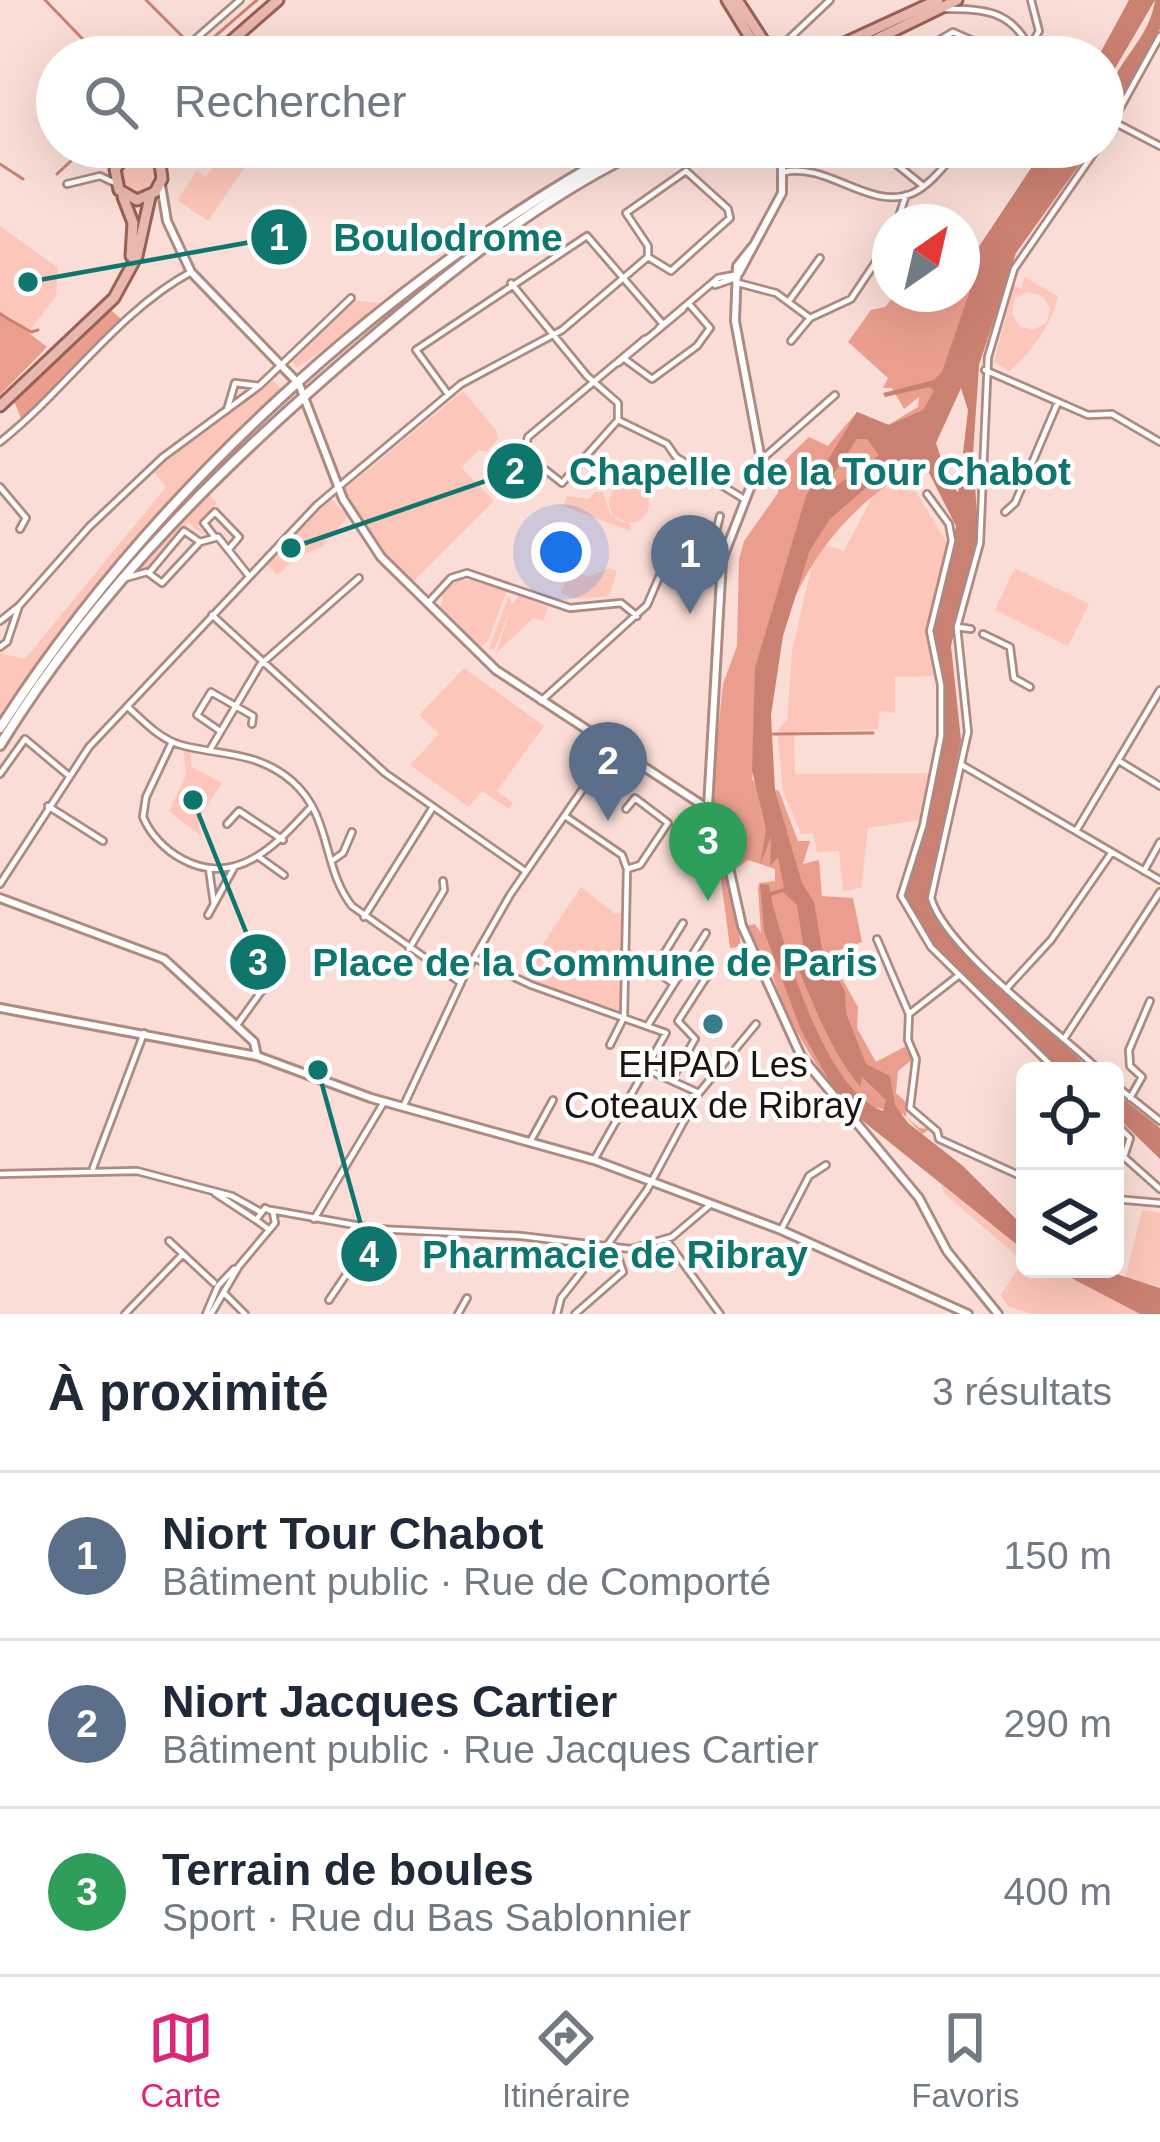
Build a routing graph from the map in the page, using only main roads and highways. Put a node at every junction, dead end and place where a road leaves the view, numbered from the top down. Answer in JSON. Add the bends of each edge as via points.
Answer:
{"nodes":[{"id":1,"x":278,"y":0,"type":"edge"},
{"id":2,"x":727,"y":0,"type":"edge"},
{"id":3,"x":737,"y":0,"type":"edge"},
{"id":4,"x":958,"y":0,"type":"edge"},
{"id":5,"x":938,"y":4,"type":"edge"},
{"id":6,"x":237,"y":36,"type":"edge"},
{"id":7,"x":749,"y":36,"type":"edge"},
{"id":8,"x":757,"y":36,"type":"edge"},
{"id":9,"x":863,"y":36,"type":"edge"},
{"id":10,"x":879,"y":36,"type":"edge"},
{"id":11,"x":121,"y":168,"type":"edge"},
{"id":12,"x":159,"y":168,"type":"edge"},
{"id":13,"x":593,"y":168,"type":"edge"},
{"id":14,"x":613,"y":168,"type":"edge"},
{"id":15,"x":118,"y":188,"type":"junction"},
{"id":16,"x":154,"y":198,"type":"junction"},
{"id":17,"x":106,"y":307,"type":"junction"},
{"id":18,"x":302,"y":389,"type":"junction"},
{"id":19,"x":0,"y":406,"type":"edge"},
{"id":20,"x":0,"y":728,"type":"edge"},
{"id":21,"x":0,"y":745,"type":"edge"}],
"edges":[{"from":1,"to":6,"type":"main road"},
{"from":2,"to":7,"type":"main road"},
{"from":3,"to":8,"type":"main road"},
{"from":4,"to":5,"type":"main road"},
{"from":5,"to":9,"type":"main road"},
{"from":5,"to":10,"type":"main road"},
{"from":11,"to":15,"type":"main road"},
{"from":12,"to":16,"type":"main road"},
{"from":13,"to":18,"type":"main road","via":[[481,240]]},
{"from":14,"to":18,"type":"main road","via":[[499,238]]},
{"from":15,"to":16,"type":"main road","via":[[133,199]]},
{"from":15,"to":17,"type":"main road","via":[[133,247]]},
{"from":16,"to":17,"type":"main road","via":[[137,256]]},
{"from":17,"to":19,"type":"main road"},
{"from":18,"to":20,"type":"main road","via":[[218,461],[132,554]]},
{"from":18,"to":21,"type":"main road","via":[[122,579]]}]}
